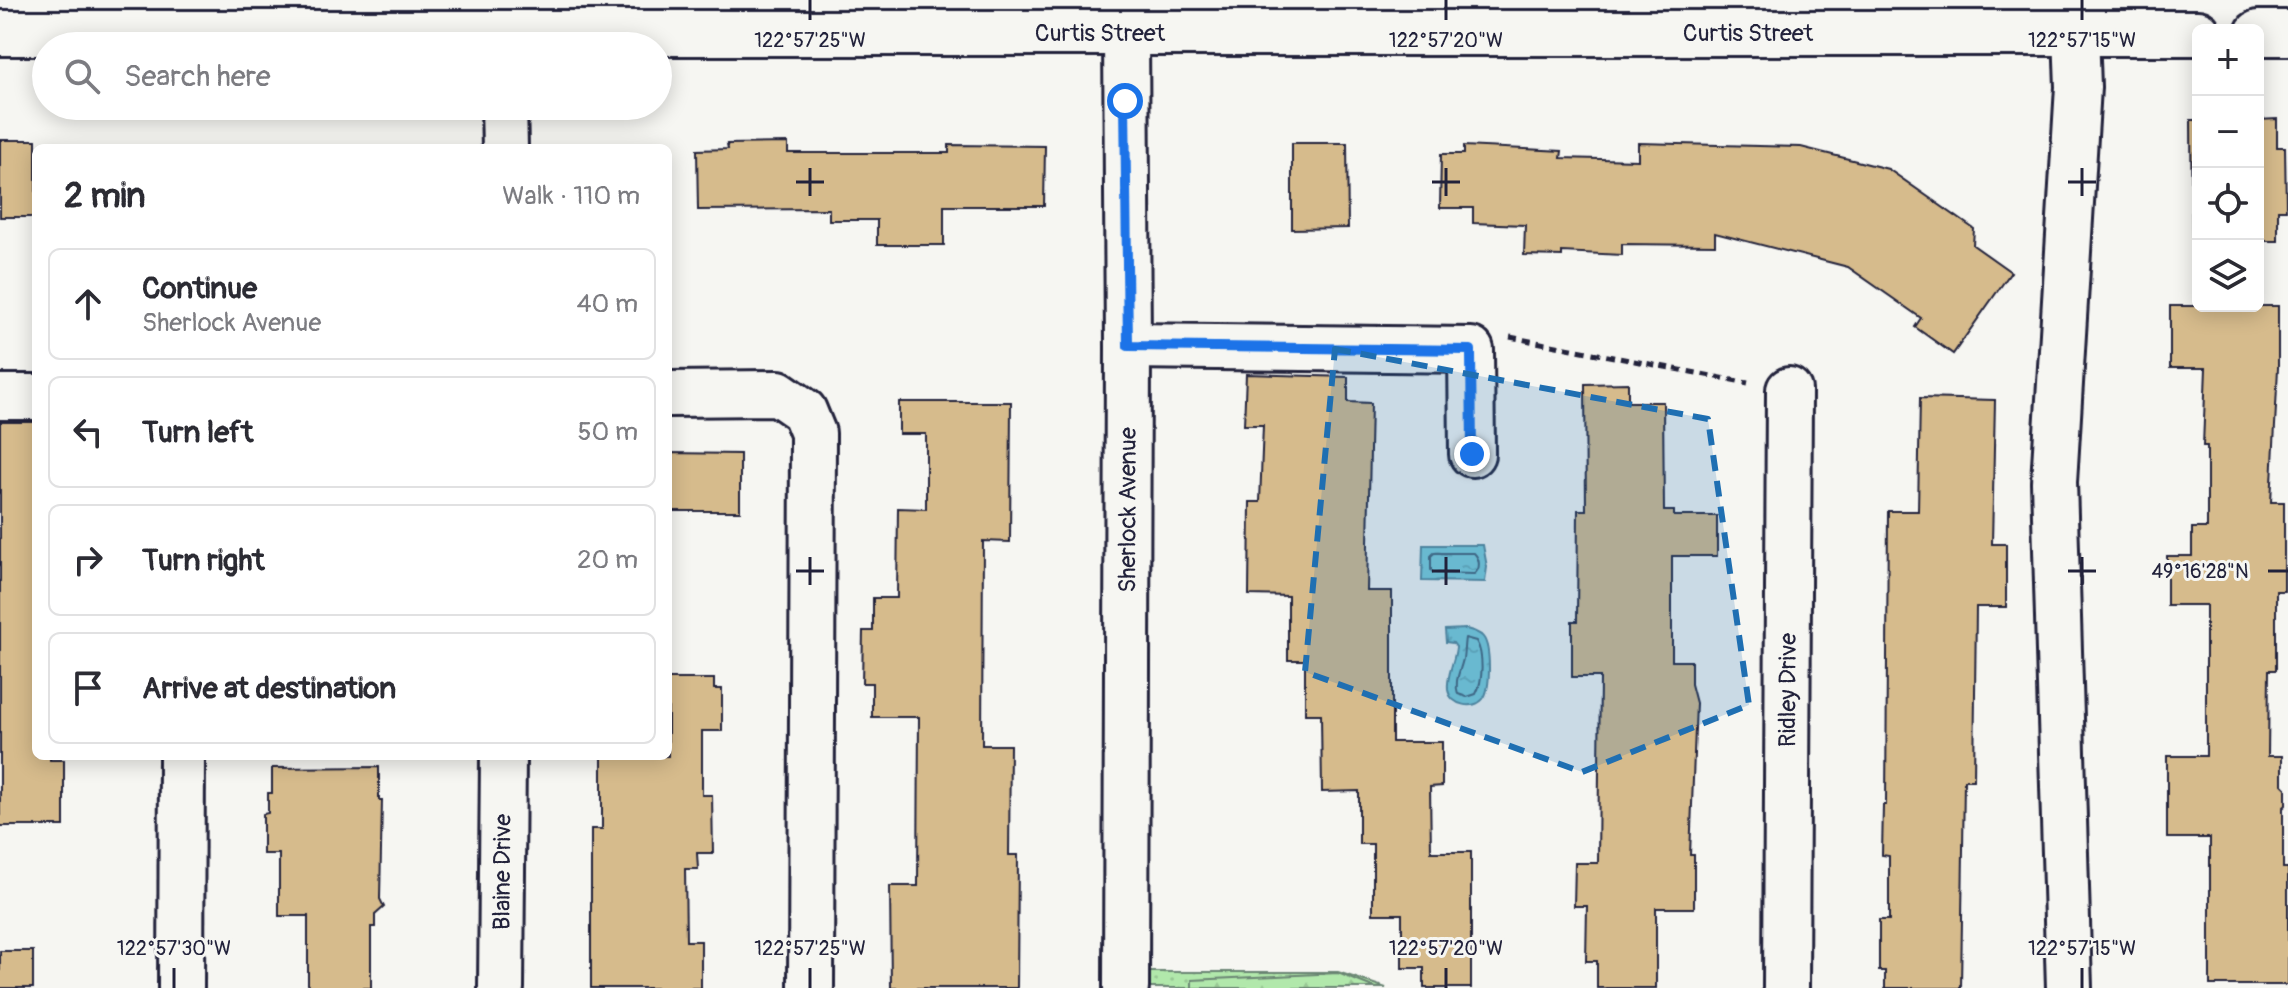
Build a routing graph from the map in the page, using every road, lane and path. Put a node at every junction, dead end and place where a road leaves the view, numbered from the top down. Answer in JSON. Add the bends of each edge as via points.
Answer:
{"nodes":[{"id":1,"x":488,"y":26,"type":"edge"},
{"id":2,"x":70,"y":32,"type":"edge"},
{"id":3,"x":0,"y":33,"type":"edge"},
{"id":4,"x":32,"y":33,"type":"edge"},
{"id":5,"x":1126,"y":33,"type":"junction"},
{"id":6,"x":2076,"y":33,"type":"junction"},
{"id":7,"x":2192,"y":33,"type":"edge"},
{"id":8,"x":2264,"y":33,"type":"edge"},
{"id":9,"x":2288,"y":33,"type":"edge"},
{"id":10,"x":504,"y":120,"type":"edge"},
{"id":11,"x":505,"y":144,"type":"edge"},
{"id":12,"x":1128,"y":346,"type":"junction"},
{"id":13,"x":1471,"y":350,"type":"junction"},
{"id":14,"x":1789,"y":390,"type":"joint"},
{"id":15,"x":672,"y":394,"type":"edge"},
{"id":16,"x":0,"y":397,"type":"edge"},
{"id":17,"x":32,"y":397,"type":"edge"},
{"id":18,"x":1472,"y":454,"type":"dead end"},
{"id":19,"x":182,"y":760,"type":"edge"},
{"id":20,"x":503,"y":760,"type":"edge"},
{"id":21,"x":181,"y":988,"type":"edge"},
{"id":22,"x":501,"y":988,"type":"edge"},
{"id":23,"x":811,"y":988,"type":"edge"},
{"id":24,"x":1126,"y":988,"type":"edge"},
{"id":25,"x":1786,"y":988,"type":"edge"},
{"id":26,"x":2069,"y":988,"type":"edge"}],
"edges":[{"from":1,"to":2,"type":"street","name":"Curtis Street"},
{"from":1,"to":5,"type":"street","name":"Curtis Street"},
{"from":3,"to":4,"type":"street","name":"Curtis Street"},
{"from":5,"to":6,"type":"street","name":"Curtis Street"},
{"from":5,"to":12,"type":"street","name":"Sherlock Avenue"},
{"from":6,"to":7,"type":"street","name":"Curtis Street"},
{"from":6,"to":26,"type":"street","via":[[2078,87],[2054,482]]},
{"from":8,"to":9,"type":"street"},
{"from":10,"to":11,"type":"street"},
{"from":12,"to":13,"type":"street"},
{"from":12,"to":24,"type":"street","name":"Sherlock Avenue"},
{"from":13,"to":14,"type":"path","via":[[1511,337]]},
{"from":13,"to":18,"type":"street"},
{"from":14,"to":25,"type":"street","name":"Ridley Drive"},
{"from":15,"to":23,"type":"street","via":[[778,393],[804,411],[813,433]]},
{"from":16,"to":17,"type":"street"},
{"from":19,"to":21,"type":"street"},
{"from":20,"to":22,"type":"street","name":"Blaine Drive"}]}
